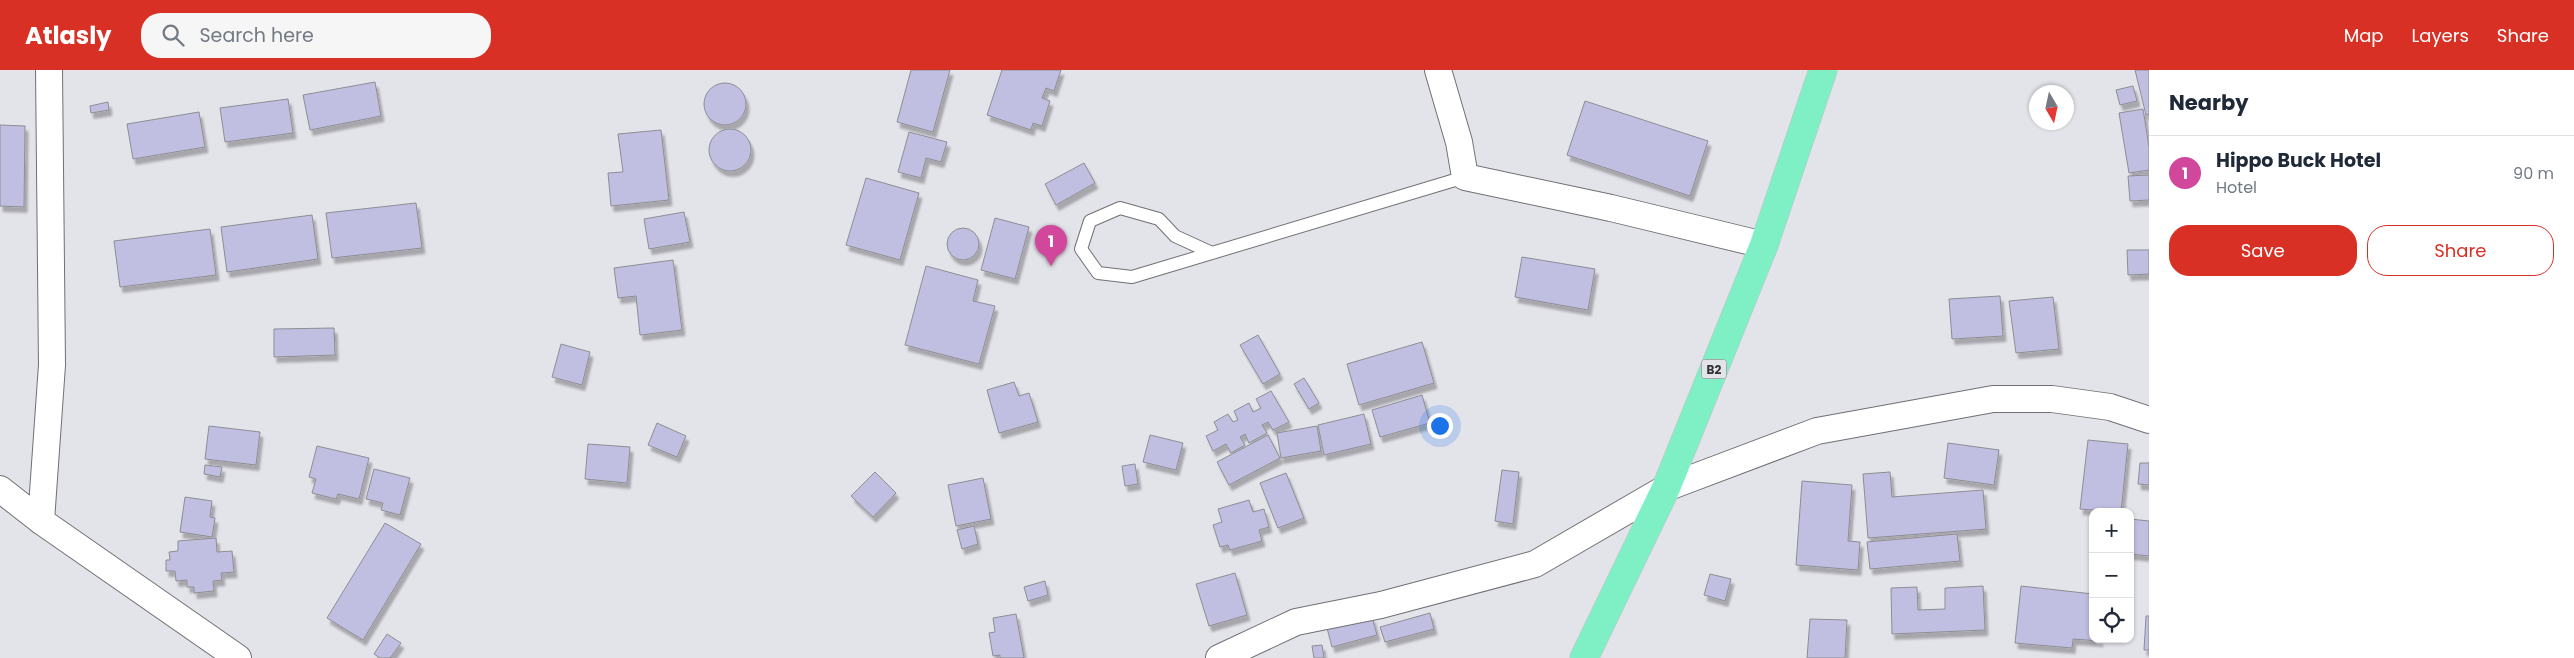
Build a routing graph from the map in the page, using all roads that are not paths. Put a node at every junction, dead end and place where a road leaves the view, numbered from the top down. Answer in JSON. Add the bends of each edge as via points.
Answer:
{"nodes":[{"id":1,"x":49,"y":70,"type":"edge"},
{"id":2,"x":1438,"y":70,"type":"edge"},
{"id":3,"x":1823,"y":70,"type":"edge"},
{"id":4,"x":1465,"y":178,"type":"junction"},
{"id":5,"x":1764,"y":245,"type":"junction"},
{"id":6,"x":1212,"y":253,"type":"junction"},
{"id":7,"x":2149,"y":420,"type":"edge"},
{"id":8,"x":1666,"y":488,"type":"junction"},
{"id":9,"x":0,"y":489,"type":"edge"},
{"id":10,"x":41,"y":521,"type":"junction"},
{"id":11,"x":238,"y":658,"type":"edge"},
{"id":12,"x":1219,"y":658,"type":"edge"},
{"id":13,"x":1584,"y":658,"type":"edge"}],
"edges":[{"from":1,"to":10,"type":"street","via":[[52,365]]},
{"from":2,"to":4,"type":"street","via":[[1459,142]]},
{"from":3,"to":5,"type":"highway","number":"B2"},
{"from":4,"to":5,"type":"street","via":[[1611,208]]},
{"from":4,"to":6,"type":"lane"},
{"from":5,"to":8,"type":"highway","number":"B2"},
{"from":6,"to":6,"type":"lane","via":[[1132,276],[1098,273],[1081,249],[1090,221],[1120,208],[1159,219],[1175,236]]},
{"from":7,"to":8,"type":"street","via":[[2110,407],[2052,399],[1993,399],[1817,431]]},
{"from":8,"to":12,"type":"street","via":[[1535,564],[1381,605],[1296,622]]},
{"from":8,"to":13,"type":"highway","number":"B2"},
{"from":9,"to":10,"type":"street"},
{"from":10,"to":11,"type":"street"}]}
